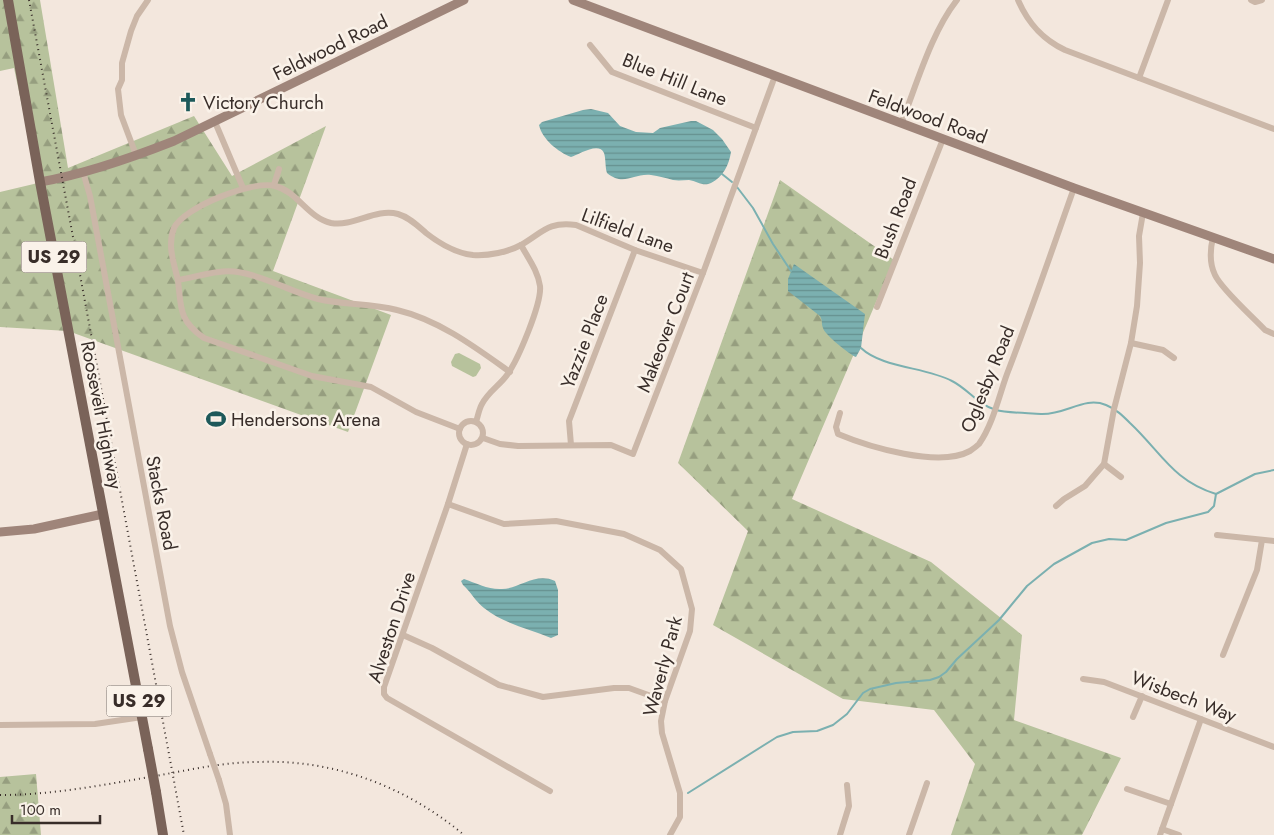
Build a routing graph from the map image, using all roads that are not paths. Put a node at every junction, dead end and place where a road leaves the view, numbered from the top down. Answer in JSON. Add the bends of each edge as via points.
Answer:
{"nodes":[{"id":1,"x":8,"y":0,"type":"edge"},
{"id":2,"x":148,"y":0,"type":"edge"},
{"id":3,"x":464,"y":0,"type":"edge"},
{"id":4,"x":573,"y":0,"type":"edge"},
{"id":5,"x":957,"y":0,"type":"edge"},
{"id":6,"x":1018,"y":0,"type":"edge"},
{"id":7,"x":1168,"y":0,"type":"edge"},
{"id":8,"x":1251,"y":0,"type":"edge"},
{"id":9,"x":1262,"y":0,"type":"edge"},
{"id":10,"x":590,"y":45,"type":"dead end"},
{"id":11,"x":776,"y":76,"type":"junction"},
{"id":12,"x":1139,"y":78,"type":"junction"},
{"id":13,"x":215,"y":122,"type":"junction"},
{"id":14,"x":901,"y":124,"type":"junction"},
{"id":15,"x":756,"y":128,"type":"junction"},
{"id":16,"x":1274,"y":128,"type":"edge"},
{"id":17,"x":943,"y":139,"type":"junction"},
{"id":18,"x":136,"y":155,"type":"junction"},
{"id":19,"x":279,"y":169,"type":"dead end"},
{"id":20,"x":83,"y":172,"type":"junction"},
{"id":21,"x":40,"y":182,"type":"junction"},
{"id":22,"x":274,"y":186,"type":"junction"},
{"id":23,"x":243,"y":188,"type":"junction"},
{"id":24,"x":1074,"y":188,"type":"junction"},
{"id":25,"x":1143,"y":213,"type":"junction"},
{"id":26,"x":1213,"y":237,"type":"junction"},
{"id":27,"x":521,"y":244,"type":"junction"},
{"id":28,"x":635,"y":250,"type":"junction"},
{"id":29,"x":1274,"y":259,"type":"edge"},
{"id":30,"x":703,"y":273,"type":"junction"},
{"id":31,"x":178,"y":280,"type":"junction"},
{"id":32,"x":877,"y":307,"type":"dead end"},
{"id":33,"x":1274,"y":334,"type":"edge"},
{"id":34,"x":1131,"y":344,"type":"junction"},
{"id":35,"x":1174,"y":358,"type":"dead end"},
{"id":36,"x":510,"y":372,"type":"junction"},
{"id":37,"x":840,"y":413,"type":"dead end"},
{"id":38,"x":476,"y":422,"type":"junction"},
{"id":39,"x":460,"y":429,"type":"junction"},
{"id":40,"x":482,"y":438,"type":"junction"},
{"id":41,"x":467,"y":444,"type":"junction"},
{"id":42,"x":571,"y":445,"type":"junction"},
{"id":43,"x":1104,"y":464,"type":"junction"},
{"id":44,"x":1121,"y":476,"type":"dead end"},
{"id":45,"x":448,"y":504,"type":"junction"},
{"id":46,"x":1056,"y":506,"type":"dead end"},
{"id":47,"x":102,"y":514,"type":"junction"},
{"id":48,"x":0,"y":532,"type":"edge"},
{"id":49,"x":1217,"y":535,"type":"dead end"},
{"id":50,"x":1262,"y":540,"type":"junction"},
{"id":51,"x":1274,"y":541,"type":"edge"},
{"id":52,"x":403,"y":636,"type":"junction"},
{"id":53,"x":1223,"y":655,"type":"dead end"},
{"id":54,"x":1083,"y":680,"type":"dead end"},
{"id":55,"x":1142,"y":696,"type":"junction"},
{"id":56,"x":665,"y":701,"type":"junction"},
{"id":57,"x":142,"y":717,"type":"junction"},
{"id":58,"x":1133,"y":718,"type":"dead end"},
{"id":59,"x":1201,"y":719,"type":"junction"},
{"id":60,"x":0,"y":725,"type":"edge"},
{"id":61,"x":1274,"y":747,"type":"edge"},
{"id":62,"x":926,"y":783,"type":"dead end"},
{"id":63,"x":848,"y":784,"type":"dead end"},
{"id":64,"x":1127,"y":789,"type":"dead end"},
{"id":65,"x":550,"y":791,"type":"dead end"},
{"id":66,"x":1171,"y":804,"type":"junction"},
{"id":67,"x":1161,"y":832,"type":"edge"},
{"id":68,"x":163,"y":835,"type":"edge"},
{"id":69,"x":230,"y":835,"type":"edge"},
{"id":70,"x":670,"y":835,"type":"edge"},
{"id":71,"x":840,"y":835,"type":"edge"},
{"id":72,"x":909,"y":835,"type":"edge"},
{"id":73,"x":1179,"y":835,"type":"edge"}],
"edges":[{"from":1,"to":21,"type":"main road","name":"Roosevelt Highway","number":"US 29"},
{"from":2,"to":18,"type":"street","via":[[131,31],[118,89],[121,115]]},
{"from":3,"to":13,"type":"street","name":"Feldwood Road"},
{"from":4,"to":11,"type":"street","name":"Feldwood Road"},
{"from":5,"to":14,"type":"street","via":[[938,30]]},
{"from":6,"to":12,"type":"street","via":[[1032,26],[1054,45]]},
{"from":7,"to":12,"type":"street"},
{"from":8,"to":9,"type":"street"},
{"from":10,"to":15,"type":"street","name":"Blue Hill Lane","via":[[612,72]]},
{"from":11,"to":14,"type":"street","name":"Feldwood Road"},
{"from":11,"to":15,"type":"street","name":"Makeover Court"},
{"from":12,"to":16,"type":"street"},
{"from":13,"to":18,"type":"street","name":"Feldwood Road"},
{"from":13,"to":23,"type":"street"},
{"from":14,"to":17,"type":"street","name":"Feldwood Road"},
{"from":15,"to":30,"type":"street","name":"Makeover Court"},
{"from":17,"to":24,"type":"street","name":"Feldwood Road"},
{"from":17,"to":32,"type":"street","name":"Bush Road"},
{"from":18,"to":20,"type":"street","name":"Feldwood Road"},
{"from":19,"to":22,"type":"street"},
{"from":20,"to":21,"type":"street","name":"Feldwood Road"},
{"from":20,"to":69,"type":"street","name":"Stacks Road","bridge":true,"via":[[170,626],[226,804]]},
{"from":21,"to":47,"type":"main road","name":"Roosevelt Highway","number":"US 29"},
{"from":22,"to":23,"type":"street","via":[[260,184]]},
{"from":22,"to":27,"type":"street","name":"Lilfield Lane","via":[[328,222],[342,224],[380,214],[396,214],[446,246],[467,254],[504,252]]},
{"from":23,"to":31,"type":"street","via":[[192,210],[177,223],[171,248]]},
{"from":24,"to":25,"type":"street","name":"Feldwood Road"},
{"from":24,"to":37,"type":"street","name":"Oglesby Road","via":[[989,423],[972,450],[963,454],[924,457],[885,450],[838,434],[836,427]]},
{"from":25,"to":26,"type":"street","name":"Feldwood Road"},
{"from":25,"to":34,"type":"street","via":[[1139,236],[1137,306]]},
{"from":26,"to":29,"type":"street","name":"Feldwood Road"},
{"from":26,"to":33,"type":"street","via":[[1211,265],[1219,282],[1266,330]]},
{"from":27,"to":28,"type":"street","name":"Lilfield Lane","via":[[545,228],[566,224],[576,225]]},
{"from":27,"to":36,"type":"street","via":[[538,276],[539,302]]},
{"from":28,"to":30,"type":"street","name":"Lilfield Lane"},
{"from":28,"to":42,"type":"street","name":"Yazzie Place","via":[[569,420]]},
{"from":30,"to":42,"type":"street","name":"Makeover Court","via":[[633,454],[611,446]]},
{"from":31,"to":36,"type":"street","via":[[238,272],[319,299],[396,309],[473,344]]},
{"from":31,"to":39,"type":"street","via":[[183,314],[191,328],[204,338],[312,376],[371,387],[416,412]]},
{"from":34,"to":35,"type":"street","via":[[1163,350]]},
{"from":34,"to":43,"type":"street"},
{"from":36,"to":38,"type":"street","via":[[486,398]]},
{"from":38,"to":39,"type":"street","via":[[464,423]]},
{"from":38,"to":40,"type":"street","via":[[483,430]]},
{"from":39,"to":41,"type":"street","via":[[460,438]]},
{"from":40,"to":41,"type":"street","via":[[476,444]]},
{"from":40,"to":42,"type":"street","name":"Makeover Court","via":[[509,445]]},
{"from":41,"to":45,"type":"street","name":"Alveston Drive"},
{"from":43,"to":44,"type":"street"},
{"from":43,"to":46,"type":"street","via":[[1085,486]]},
{"from":45,"to":52,"type":"street","name":"Alveston Drive"},
{"from":45,"to":56,"type":"street","name":"Waverly Park","via":[[504,524],[556,521],[624,534],[660,550],[681,570],[692,609],[690,631]]},
{"from":47,"to":48,"type":"street","via":[[43,527]]},
{"from":47,"to":57,"type":"main road","name":"Roosevelt Highway","number":"US 29"},
{"from":49,"to":50,"type":"street"},
{"from":50,"to":51,"type":"street"},
{"from":50,"to":53,"type":"street","via":[[1257,570]]},
{"from":52,"to":56,"type":"street","via":[[499,685],[543,697],[629,688]]},
{"from":52,"to":65,"type":"street","name":"Alveston Drive","via":[[384,687],[387,698]]},
{"from":54,"to":55,"type":"street","name":"Wisbech Way","via":[[1104,682]]},
{"from":55,"to":58,"type":"street"},
{"from":55,"to":59,"type":"street","name":"Wisbech Way"},
{"from":56,"to":70,"type":"street","name":"Waverly Park","via":[[662,733],[680,793],[680,817]]},
{"from":57,"to":60,"type":"street","via":[[95,724]]},
{"from":57,"to":68,"type":"main road","name":"Roosevelt Highway","number":"US 29","bridge":true},
{"from":59,"to":61,"type":"street","name":"Wisbech Way"},
{"from":59,"to":66,"type":"street"},
{"from":62,"to":72,"type":"street"},
{"from":63,"to":71,"type":"street","via":[[849,806]]},
{"from":64,"to":66,"type":"street"},
{"from":66,"to":67,"type":"street"},
{"from":67,"to":73,"type":"street"}]}
